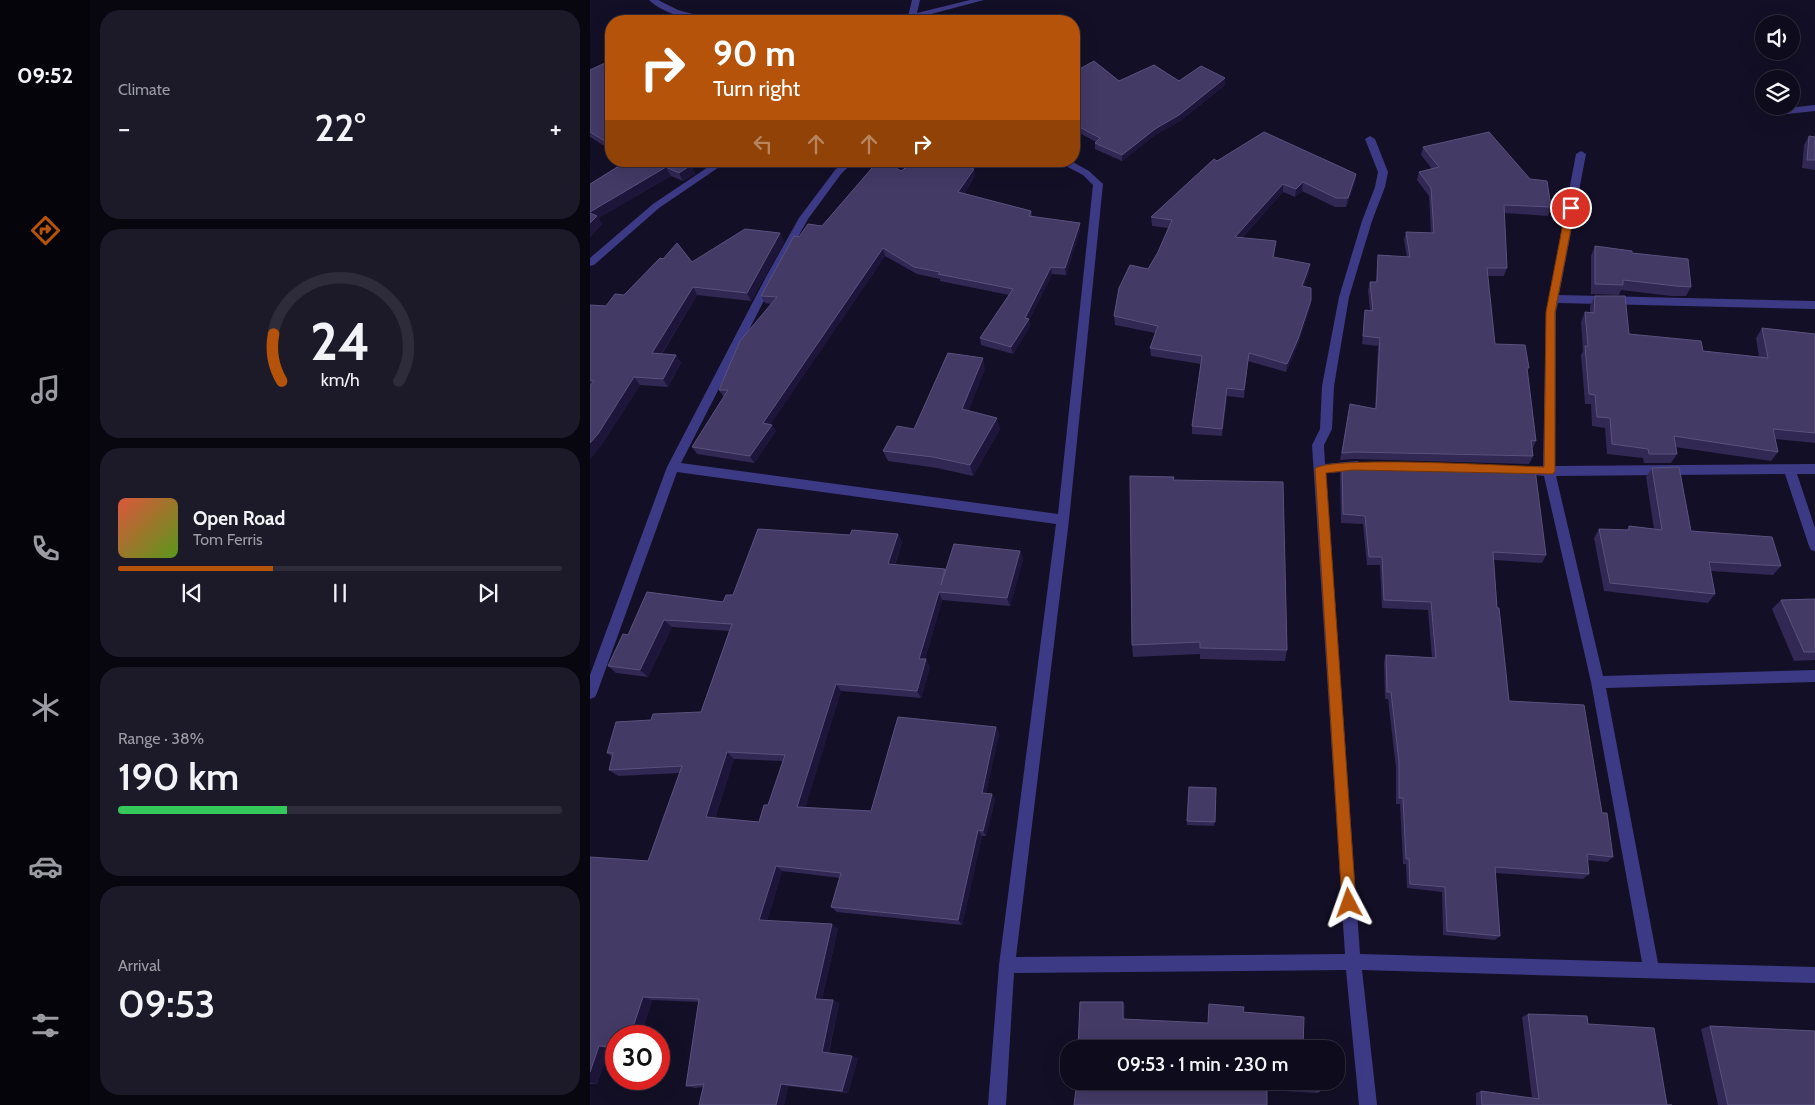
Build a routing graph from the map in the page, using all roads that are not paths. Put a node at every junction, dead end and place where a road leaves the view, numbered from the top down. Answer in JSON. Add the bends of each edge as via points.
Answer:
{"nodes":[{"id":1,"x":653,"y":0,"type":"edge"},
{"id":2,"x":916,"y":0,"type":"edge"},
{"id":3,"x":980,"y":0,"type":"edge"},
{"id":4,"x":687,"y":15,"type":"edge"},
{"id":5,"x":913,"y":15,"type":"edge"},
{"id":6,"x":923,"y":15,"type":"edge"},
{"id":7,"x":1815,"y":108,"type":"edge"},
{"id":8,"x":1800,"y":110,"type":"edge"},
{"id":9,"x":1370,"y":139,"type":"dead end"},
{"id":10,"x":1581,"y":154,"type":"dead end"},
{"id":11,"x":715,"y":167,"type":"edge"},
{"id":12,"x":843,"y":167,"type":"edge"},
{"id":13,"x":1075,"y":167,"type":"edge"},
{"id":14,"x":590,"y":263,"type":"edge"},
{"id":15,"x":1554,"y":299,"type":"junction"},
{"id":16,"x":1815,"y":305,"type":"edge"},
{"id":17,"x":1373,"y":466,"type":"edge"},
{"id":18,"x":673,"y":467,"type":"junction"},
{"id":19,"x":1320,"y":469,"type":"junction"},
{"id":20,"x":1789,"y":469,"type":"junction"},
{"id":21,"x":1815,"y":469,"type":"edge"},
{"id":22,"x":1510,"y":470,"type":"edge"},
{"id":23,"x":1549,"y":471,"type":"junction"},
{"id":24,"x":1063,"y":520,"type":"junction"},
{"id":25,"x":1815,"y":546,"type":"edge"},
{"id":26,"x":1815,"y":676,"type":"edge"},
{"id":27,"x":1598,"y":682,"type":"junction"},
{"id":28,"x":590,"y":693,"type":"edge"},
{"id":29,"x":1353,"y":962,"type":"junction"},
{"id":30,"x":1007,"y":966,"type":"junction"},
{"id":31,"x":1652,"y":971,"type":"junction"},
{"id":32,"x":1815,"y":975,"type":"edge"},
{"id":33,"x":997,"y":1105,"type":"edge"},
{"id":34,"x":1368,"y":1105,"type":"edge"}],
"edges":[{"from":1,"to":4,"type":"street","via":[[664,8]]},
{"from":2,"to":5,"type":"street"},
{"from":3,"to":6,"type":"street"},
{"from":7,"to":8,"type":"street"},
{"from":9,"to":19,"type":"street","via":[[1383,172],[1344,297],[1328,386],[1326,429],[1318,445]]},
{"from":10,"to":15,"type":"street"},
{"from":11,"to":14,"type":"street","via":[[656,206]]},
{"from":12,"to":18,"type":"street","via":[[804,218]]},
{"from":13,"to":24,"type":"street","via":[[1098,184]]},
{"from":15,"to":16,"type":"street"},
{"from":15,"to":23,"type":"street","via":[[1550,312]]},
{"from":17,"to":19,"type":"street"},
{"from":18,"to":24,"type":"street"},
{"from":18,"to":28,"type":"street"},
{"from":19,"to":29,"type":"street"},
{"from":20,"to":21,"type":"street"},
{"from":20,"to":23,"type":"street"},
{"from":20,"to":25,"type":"street"},
{"from":22,"to":23,"type":"street"},
{"from":23,"to":27,"type":"street"},
{"from":24,"to":30,"type":"street"},
{"from":26,"to":27,"type":"street"},
{"from":27,"to":31,"type":"street"},
{"from":29,"to":30,"type":"street"},
{"from":29,"to":31,"type":"street"},
{"from":29,"to":34,"type":"street"},
{"from":30,"to":33,"type":"street"},
{"from":31,"to":32,"type":"street"}]}
